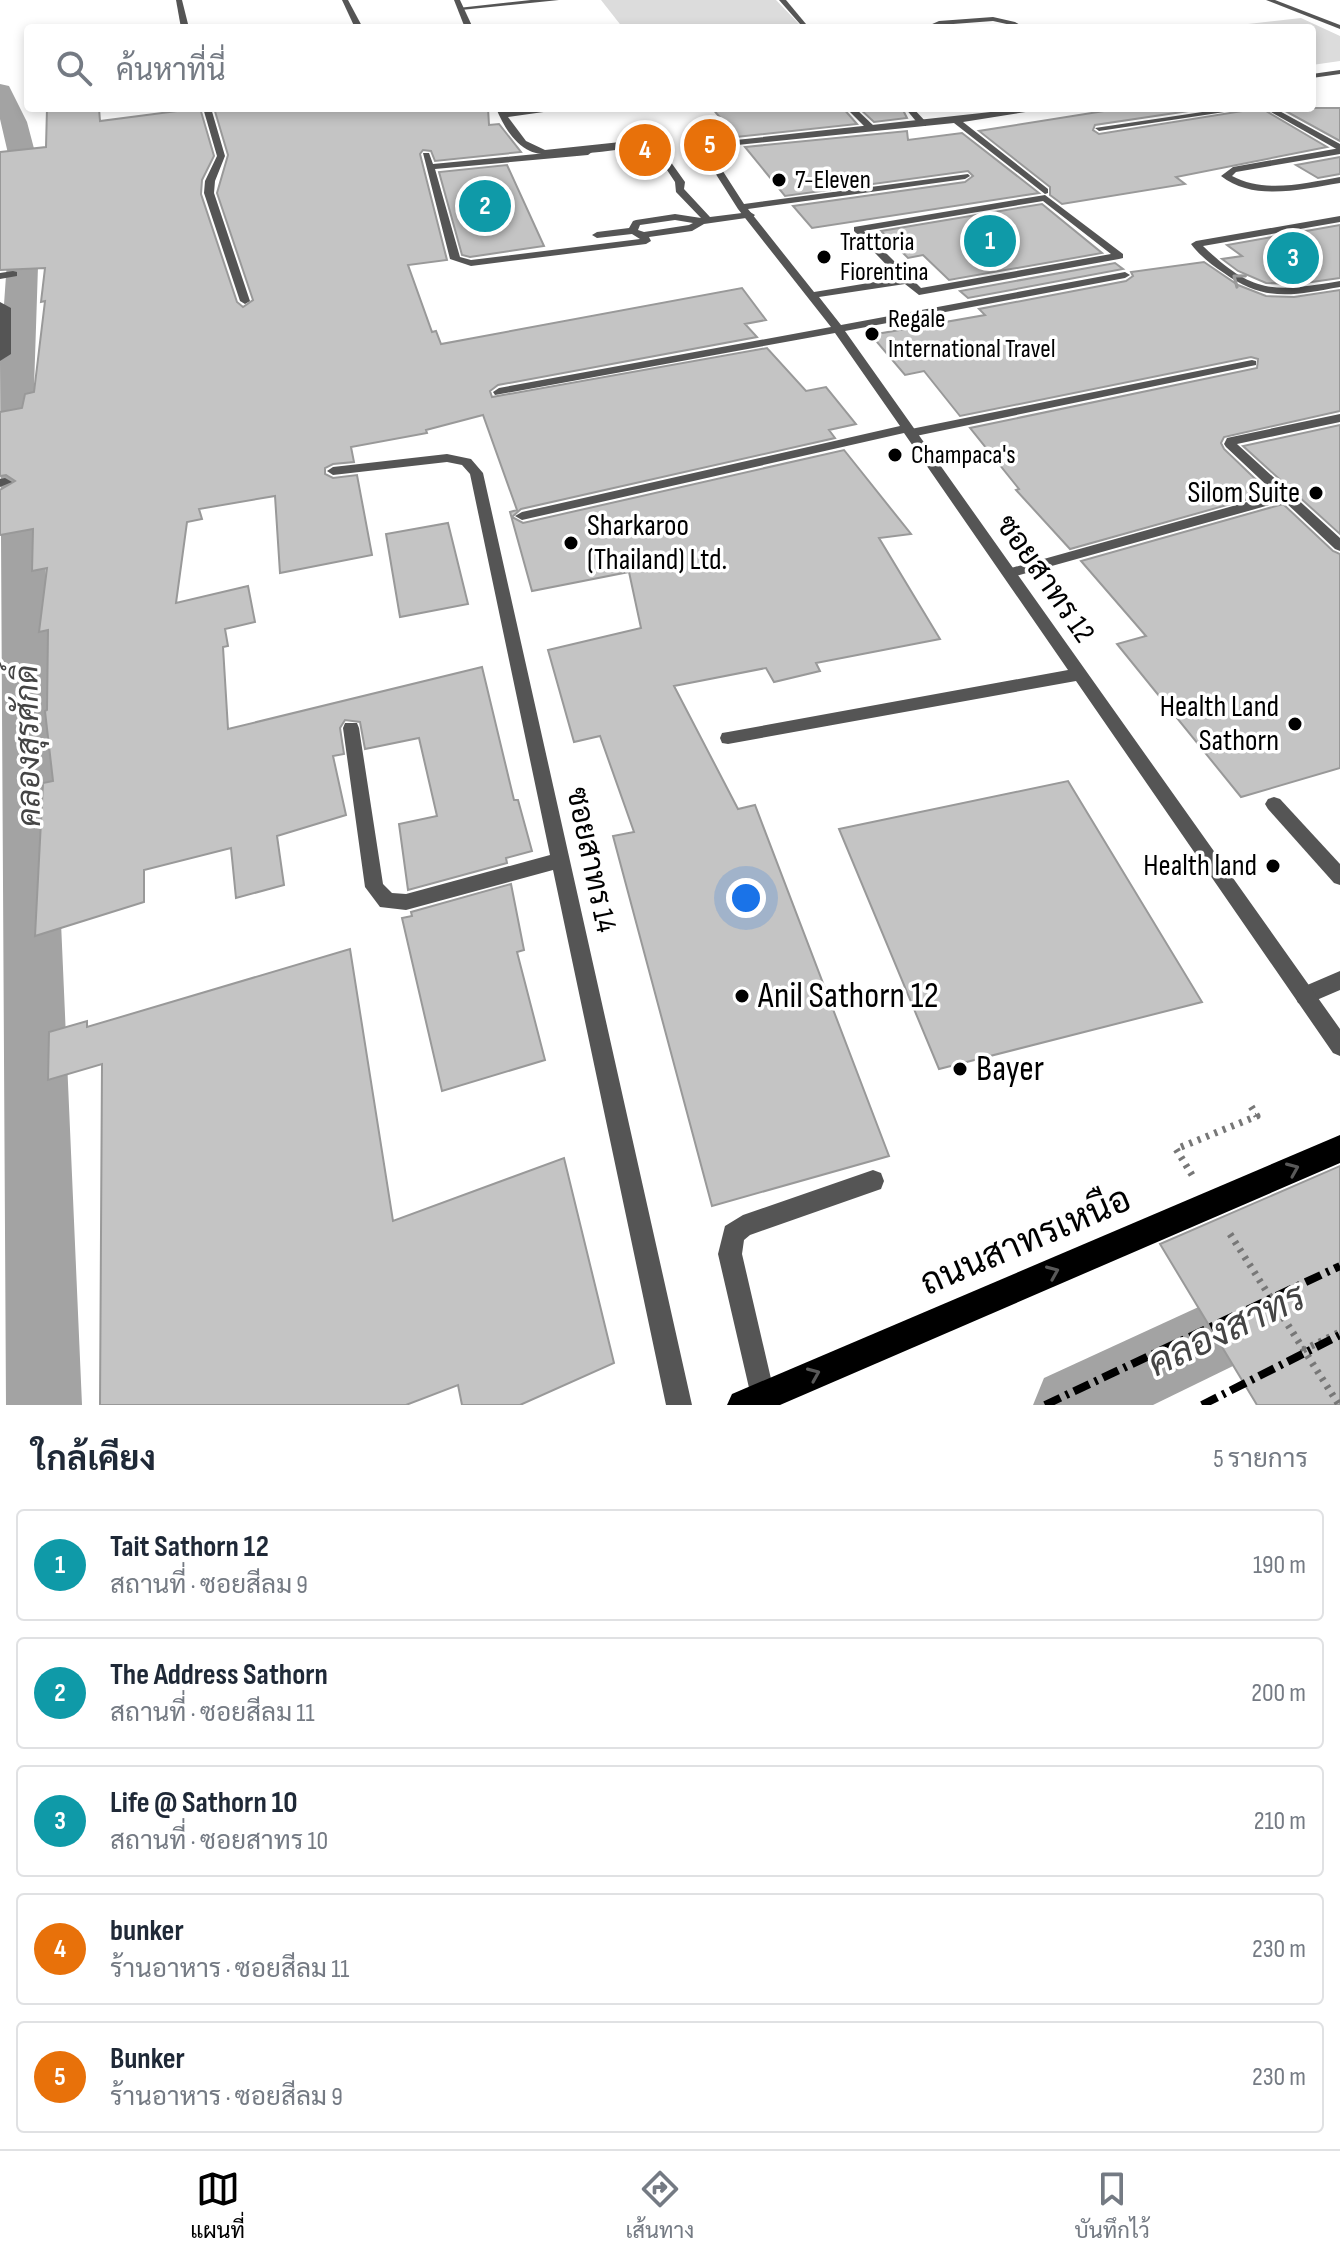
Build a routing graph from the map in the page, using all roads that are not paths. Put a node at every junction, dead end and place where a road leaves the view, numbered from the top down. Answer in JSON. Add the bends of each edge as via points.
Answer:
{"nodes":[{"id":1,"x":179,"y":0,"type":"edge"},
{"id":2,"x":345,"y":0,"type":"edge"},
{"id":3,"x":457,"y":0,"type":"edge"},
{"id":4,"x":556,"y":0,"type":"edge"},
{"id":5,"x":782,"y":0,"type":"edge"},
{"id":6,"x":1269,"y":0,"type":"edge"},
{"id":7,"x":461,"y":8,"type":"junction"},
{"id":8,"x":803,"y":22,"type":"dead end"},
{"id":9,"x":184,"y":24,"type":"edge"},
{"id":10,"x":357,"y":24,"type":"edge"},
{"id":11,"x":467,"y":24,"type":"edge"},
{"id":12,"x":936,"y":24,"type":"edge"},
{"id":13,"x":1016,"y":24,"type":"edge"},
{"id":14,"x":1340,"y":27,"type":"edge"},
{"id":15,"x":1340,"y":72,"type":"edge"},
{"id":16,"x":1316,"y":75,"type":"edge"},
{"id":17,"x":208,"y":112,"type":"edge"},
{"id":18,"x":502,"y":112,"type":"edge"},
{"id":19,"x":854,"y":112,"type":"edge"},
{"id":20,"x":912,"y":112,"type":"edge"},
{"id":21,"x":998,"y":112,"type":"edge"},
{"id":22,"x":1217,"y":112,"type":"edge"},
{"id":23,"x":1275,"y":112,"type":"edge"},
{"id":24,"x":956,"y":120,"type":"junction"},
{"id":25,"x":923,"y":124,"type":"junction"},
{"id":26,"x":871,"y":128,"type":"junction"},
{"id":27,"x":1099,"y":128,"type":"dead end"},
{"id":28,"x":668,"y":140,"type":"dead end"},
{"id":29,"x":1340,"y":150,"type":"edge"},
{"id":30,"x":426,"y":155,"type":"dead end"},
{"id":31,"x":430,"y":167,"type":"junction"},
{"id":32,"x":965,"y":176,"type":"dead end"},
{"id":33,"x":1340,"y":180,"type":"edge"},
{"id":34,"x":1045,"y":191,"type":"dead end"},
{"id":35,"x":746,"y":211,"type":"junction"},
{"id":36,"x":1340,"y":219,"type":"edge"},
{"id":37,"x":705,"y":220,"type":"junction"},
{"id":38,"x":638,"y":233,"type":"junction"},
{"id":39,"x":597,"y":235,"type":"dead end"},
{"id":40,"x":13,"y":274,"type":"dead end"},
{"id":41,"x":1125,"y":275,"type":"dead end"},
{"id":42,"x":0,"y":276,"type":"edge"},
{"id":43,"x":907,"y":280,"type":"junction"},
{"id":44,"x":1340,"y":284,"type":"edge"},
{"id":45,"x":813,"y":295,"type":"junction"},
{"id":46,"x":245,"y":301,"type":"dead end"},
{"id":47,"x":0,"y":305,"type":"edge"},
{"id":48,"x":837,"y":327,"type":"junction"},
{"id":49,"x":0,"y":358,"type":"edge"},
{"id":50,"x":1252,"y":363,"type":"dead end"},
{"id":51,"x":499,"y":392,"type":"dead end"},
{"id":52,"x":1340,"y":418,"type":"edge"},
{"id":53,"x":910,"y":430,"type":"junction"},
{"id":54,"x":333,"y":471,"type":"dead end"},
{"id":55,"x":1286,"y":496,"type":"junction"},
{"id":56,"x":522,"y":516,"type":"dead end"},
{"id":57,"x":1340,"y":546,"type":"edge"},
{"id":58,"x":1009,"y":573,"type":"junction"},
{"id":59,"x":1080,"y":674,"type":"junction"},
{"id":60,"x":351,"y":728,"type":"dead end"},
{"id":61,"x":728,"y":738,"type":"dead end"},
{"id":62,"x":1274,"y":804,"type":"dead end"},
{"id":63,"x":560,"y":860,"type":"junction"},
{"id":64,"x":1340,"y":877,"type":"edge"},
{"id":65,"x":1340,"y":980,"type":"edge"},
{"id":66,"x":1305,"y":996,"type":"junction"},
{"id":67,"x":1340,"y":1046,"type":"edge"},
{"id":68,"x":1340,"y":1149,"type":"edge"},
{"id":69,"x":873,"y":1181,"type":"dead end"},
{"id":70,"x":752,"y":1400,"type":"edge"},
{"id":71,"x":679,"y":1405,"type":"edge"}],
"edges":[{"from":1,"to":9,"type":"street"},
{"from":2,"to":10,"type":"street"},
{"from":3,"to":7,"type":"street"},
{"from":4,"to":7,"type":"street"},
{"from":5,"to":8,"type":"street"},
{"from":6,"to":14,"type":"street"},
{"from":7,"to":11,"type":"street"},
{"from":12,"to":13,"type":"street","via":[[997,19]]},
{"from":15,"to":16,"type":"street"},
{"from":17,"to":46,"type":"street","via":[[221,156],[209,193]]},
{"from":18,"to":28,"type":"street","via":[[524,147],[534,152]]},
{"from":19,"to":26,"type":"street"},
{"from":20,"to":25,"type":"street"},
{"from":21,"to":24,"type":"street"},
{"from":22,"to":27,"type":"street"},
{"from":23,"to":29,"type":"street"},
{"from":24,"to":25,"type":"street"},
{"from":24,"to":34,"type":"street"},
{"from":25,"to":26,"type":"street"},
{"from":26,"to":35,"type":"street","name":"ซอยสาทร 12","via":[[702,146]]},
{"from":29,"to":33,"type":"street","via":[[1233,170],[1226,176],[1237,184],[1279,188]]},
{"from":30,"to":31,"type":"street"},
{"from":31,"to":37,"type":"street","via":[[655,146],[680,182],[679,190]]},
{"from":31,"to":38,"type":"street","via":[[455,259],[471,263],[646,241]]},
{"from":32,"to":35,"type":"street"},
{"from":35,"to":37,"type":"street"},
{"from":35,"to":45,"type":"street","name":"ซอยสาทร 12"},
{"from":44,"to":36,"type":"street","one_way":true,"via":[[1262,291],[1249,287],[1196,244]]},
{"from":37,"to":38,"type":"street","via":[[692,228]]},
{"from":38,"to":39,"type":"street"},
{"from":40,"to":42,"type":"street"},
{"from":41,"to":48,"type":"street"},
{"from":43,"to":43,"type":"street","via":[[857,229],[1045,198],[1119,256],[919,292]]},
{"from":43,"to":45,"type":"street"},
{"from":45,"to":48,"type":"street","name":"ซอยสาทร 12"},
{"from":47,"to":49,"type":"street","via":[[6,308],[5,354]]},
{"from":48,"to":51,"type":"street"},
{"from":48,"to":53,"type":"street","name":"ซอยสาทร 12"},
{"from":50,"to":53,"type":"street"},
{"from":52,"to":55,"type":"street","via":[[1231,441]]},
{"from":53,"to":56,"type":"street"},
{"from":53,"to":58,"type":"street","name":"ซอยสาทร 12"},
{"from":54,"to":63,"type":"street","name":"ซอยสาทร 14","via":[[447,458],[466,462],[476,473]]},
{"from":55,"to":57,"type":"street"},
{"from":55,"to":58,"type":"street"},
{"from":58,"to":59,"type":"street","name":"ซอยสาทร 12"},
{"from":59,"to":61,"type":"street"},
{"from":59,"to":66,"type":"street","name":"ซอยสาทร 12"},
{"from":60,"to":63,"type":"street","via":[[374,887],[387,901],[406,902]]},
{"from":62,"to":64,"type":"street"},
{"from":63,"to":71,"type":"street","name":"ซอยสาทร 14"},
{"from":65,"to":66,"type":"street"},
{"from":66,"to":67,"type":"street","name":"ซอยสาทร 12"},
{"from":70,"to":68,"type":"main road","name":"ถนนสาทรเหนือ","one_way":true},
{"from":69,"to":70,"type":"street","via":[[733,1234],[730,1254]]}]}
